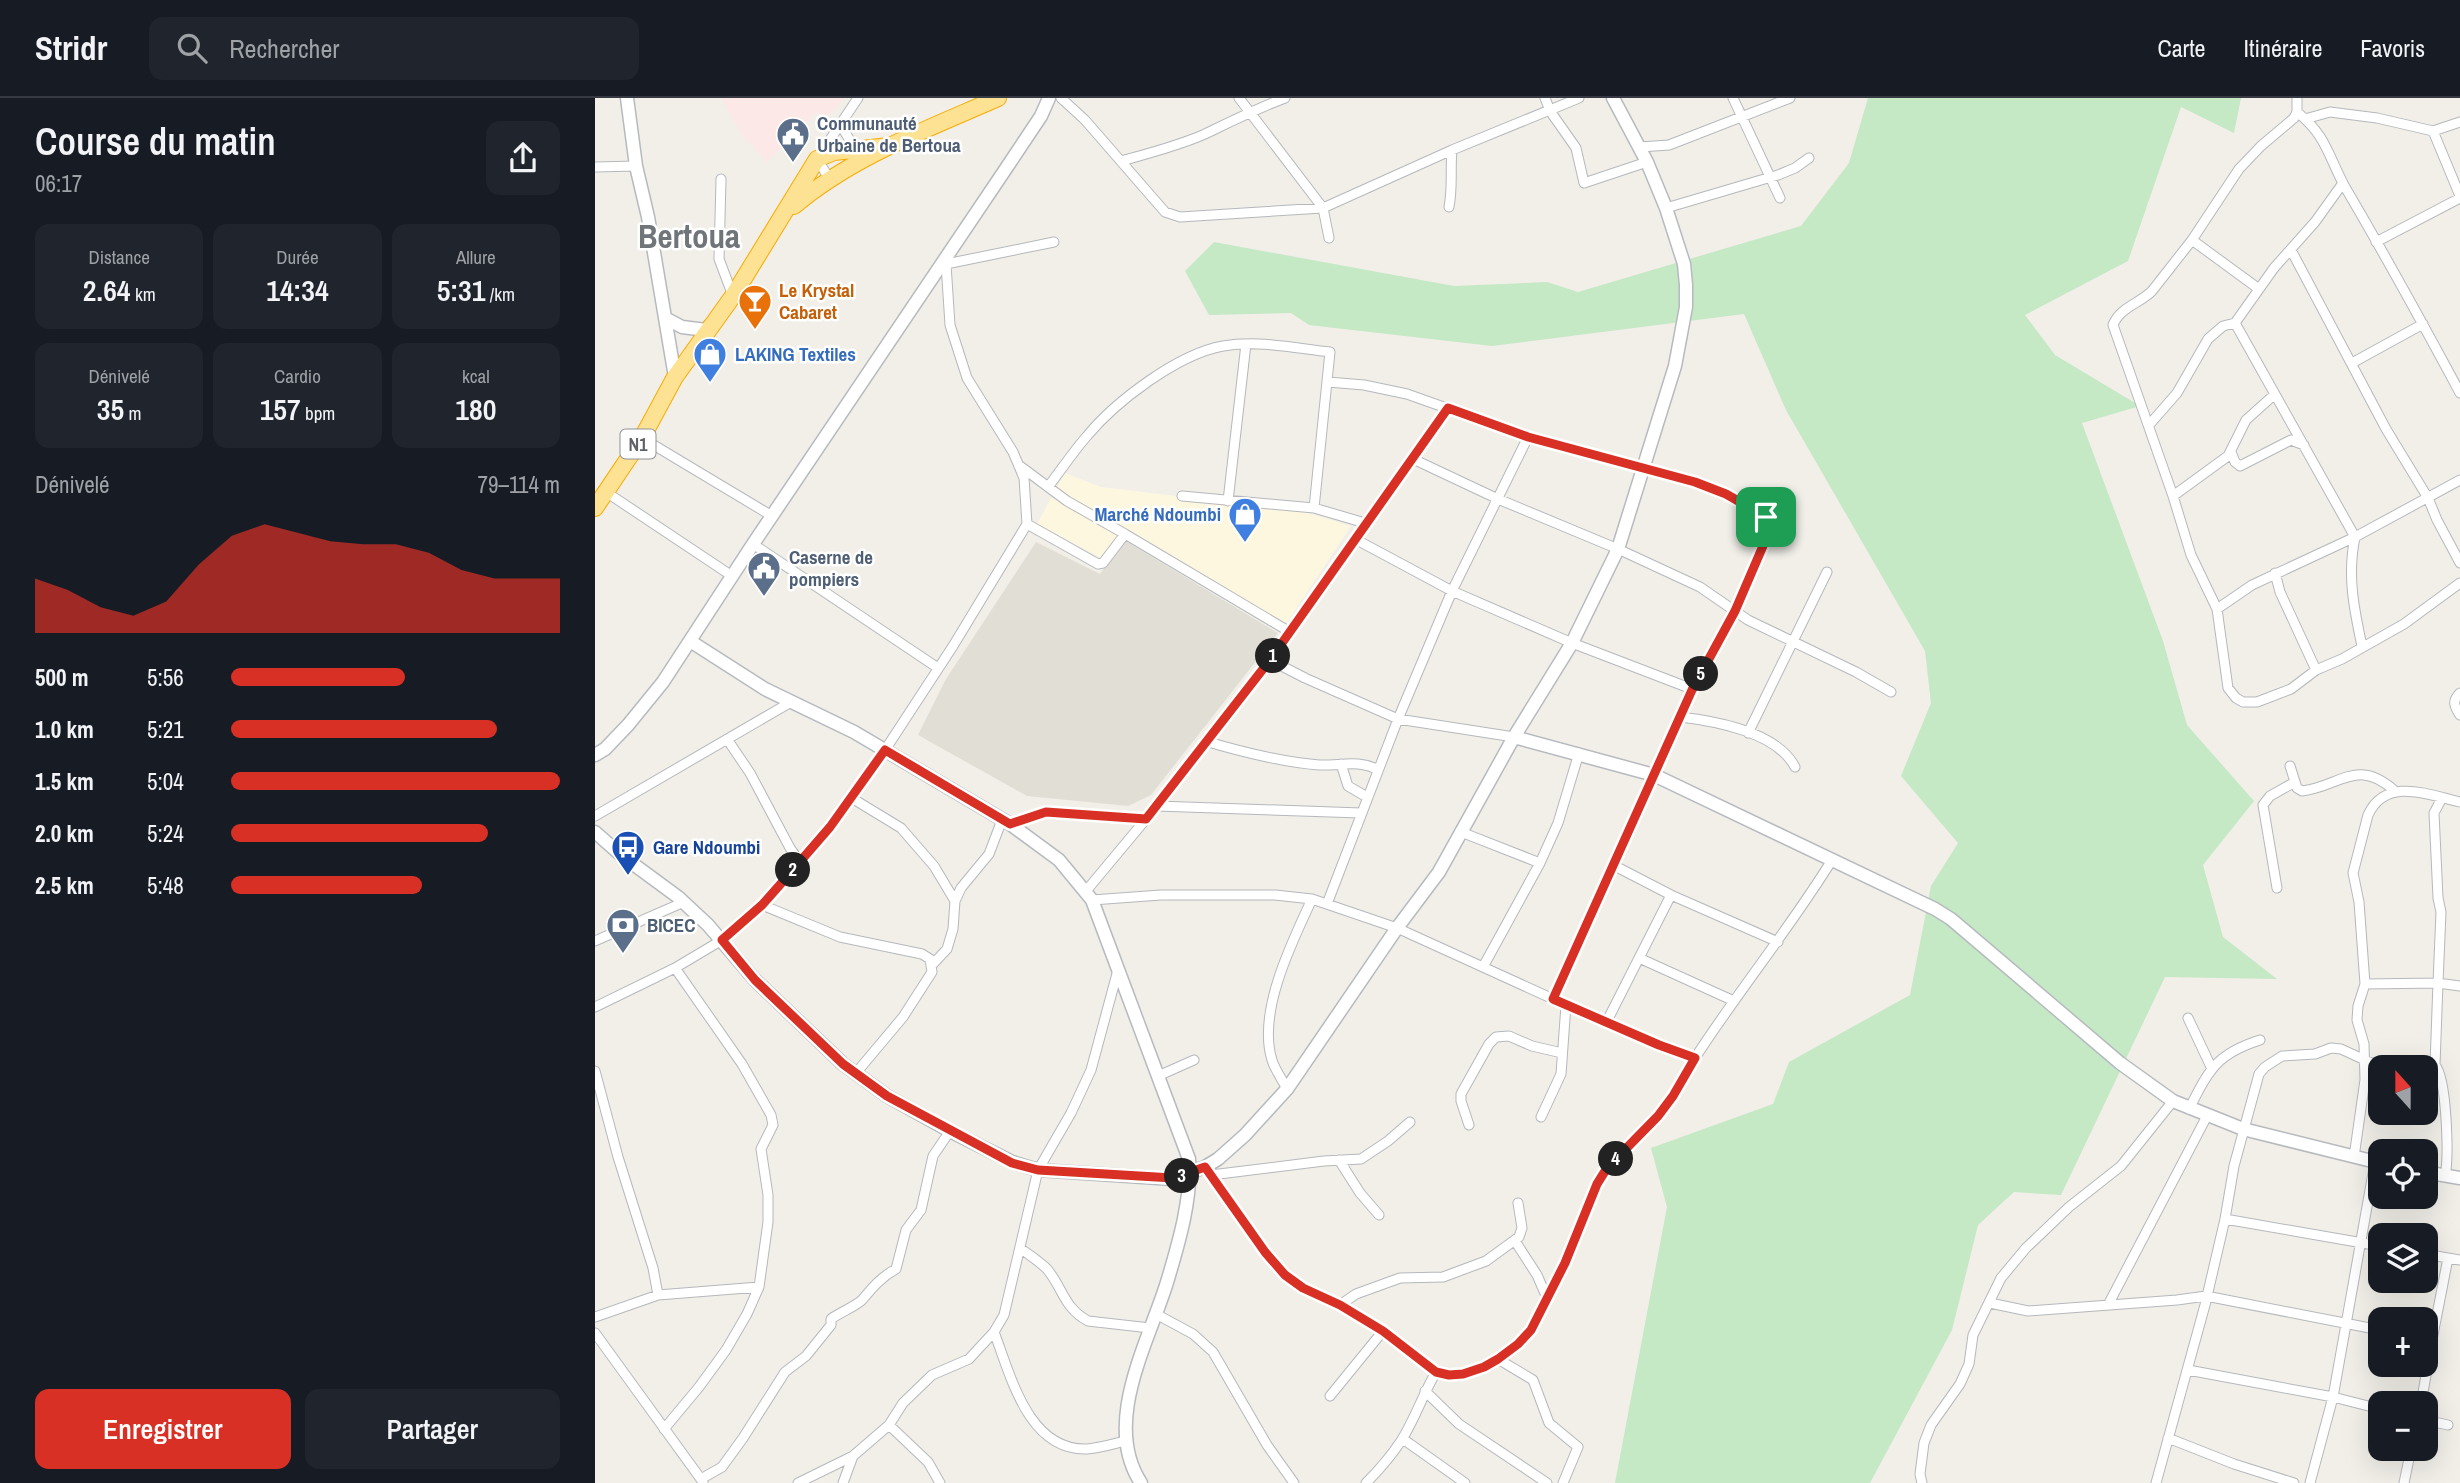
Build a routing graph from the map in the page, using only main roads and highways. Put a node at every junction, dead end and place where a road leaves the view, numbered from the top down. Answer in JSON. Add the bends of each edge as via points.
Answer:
{"nodes":[{"id":1,"x":998,"y":98,"type":"edge"},
{"id":2,"x":858,"y":155,"type":"junction"},
{"id":3,"x":782,"y":216,"type":"junction"},
{"id":4,"x":595,"y":508,"type":"edge"}],
"edges":[{"from":1,"to":2,"type":"highway","number":"N1"},
{"from":2,"to":3,"type":"highway","number":"N1"},
{"from":2,"to":3,"type":"highway","number":"N1","via":[[834,152],[817,159]]},
{"from":3,"to":4,"type":"highway","number":"N1","via":[[733,296],[674,377],[642,438]]}]}
